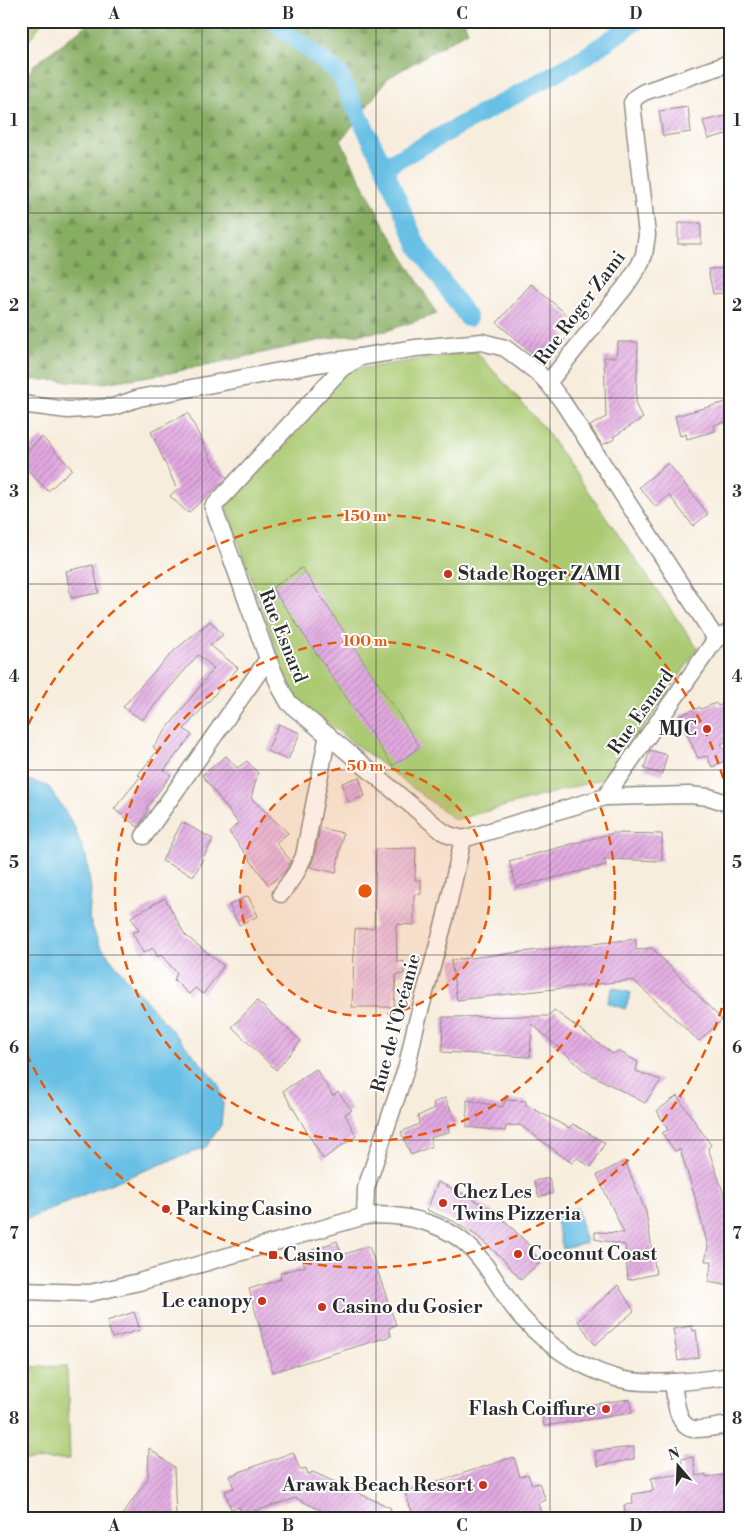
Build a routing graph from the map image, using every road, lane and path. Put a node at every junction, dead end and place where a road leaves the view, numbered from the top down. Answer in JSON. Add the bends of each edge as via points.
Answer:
{"nodes":[{"id":1,"x":730,"y":63,"type":"edge"},
{"id":2,"x":361,"y":357,"type":"junction"},
{"id":3,"x":548,"y":383,"type":"junction"},
{"id":4,"x":21,"y":404,"type":"edge"},
{"id":5,"x":723,"y":636,"type":"edge"},
{"id":6,"x":268,"y":659,"type":"junction"},
{"id":7,"x":328,"y":734,"type":"junction"},
{"id":8,"x":605,"y":797,"type":"junction"},
{"id":9,"x":730,"y":804,"type":"edge"},
{"id":10,"x":144,"y":836,"type":"dead end"},
{"id":11,"x":463,"y":839,"type":"junction"},
{"id":12,"x":281,"y":894,"type":"dead end"},
{"id":13,"x":365,"y":1216,"type":"junction"},
{"id":14,"x":21,"y":1291,"type":"edge"},
{"id":15,"x":730,"y":1376,"type":"edge"},
{"id":16,"x":673,"y":1382,"type":"junction"},
{"id":17,"x":730,"y":1425,"type":"edge"}],
"edges":[{"from":1,"to":3,"type":"street","name":"Rue Roger Zami","via":[[644,92],[632,103],[647,235],[644,255],[625,287]]},
{"from":2,"to":3,"type":"street","via":[[482,342],[505,348]]},
{"from":2,"to":4,"type":"street","via":[[139,398],[113,407],[68,410]]},
{"from":2,"to":6,"type":"street","name":"Rue Esnard","via":[[342,368],[213,507]]},
{"from":3,"to":5,"type":"street","name":"Rue Roger Zami"},
{"from":5,"to":8,"type":"street","name":"Rue Esnard"},
{"from":6,"to":7,"type":"street","name":"Rue Esnard","via":[[289,703]]},
{"from":6,"to":10,"type":"street"},
{"from":7,"to":11,"type":"street","name":"Rue Esnard","via":[[442,831]]},
{"from":7,"to":12,"type":"street","via":[[304,856]]},
{"from":8,"to":9,"type":"street","via":[[689,795]]},
{"from":8,"to":11,"type":"street"},
{"from":11,"to":13,"type":"street","name":"Rue de l'Océanie","via":[[407,1066],[366,1188]]},
{"from":13,"to":14,"type":"street","via":[[139,1282],[90,1293]]},
{"from":13,"to":16,"type":"street","via":[[385,1214],[427,1222],[460,1239],[477,1255],[521,1316],[543,1338],[588,1368],[615,1378]]},
{"from":15,"to":16,"type":"street"},
{"from":16,"to":17,"type":"street","via":[[678,1414],[685,1426],[693,1429]]}]}
